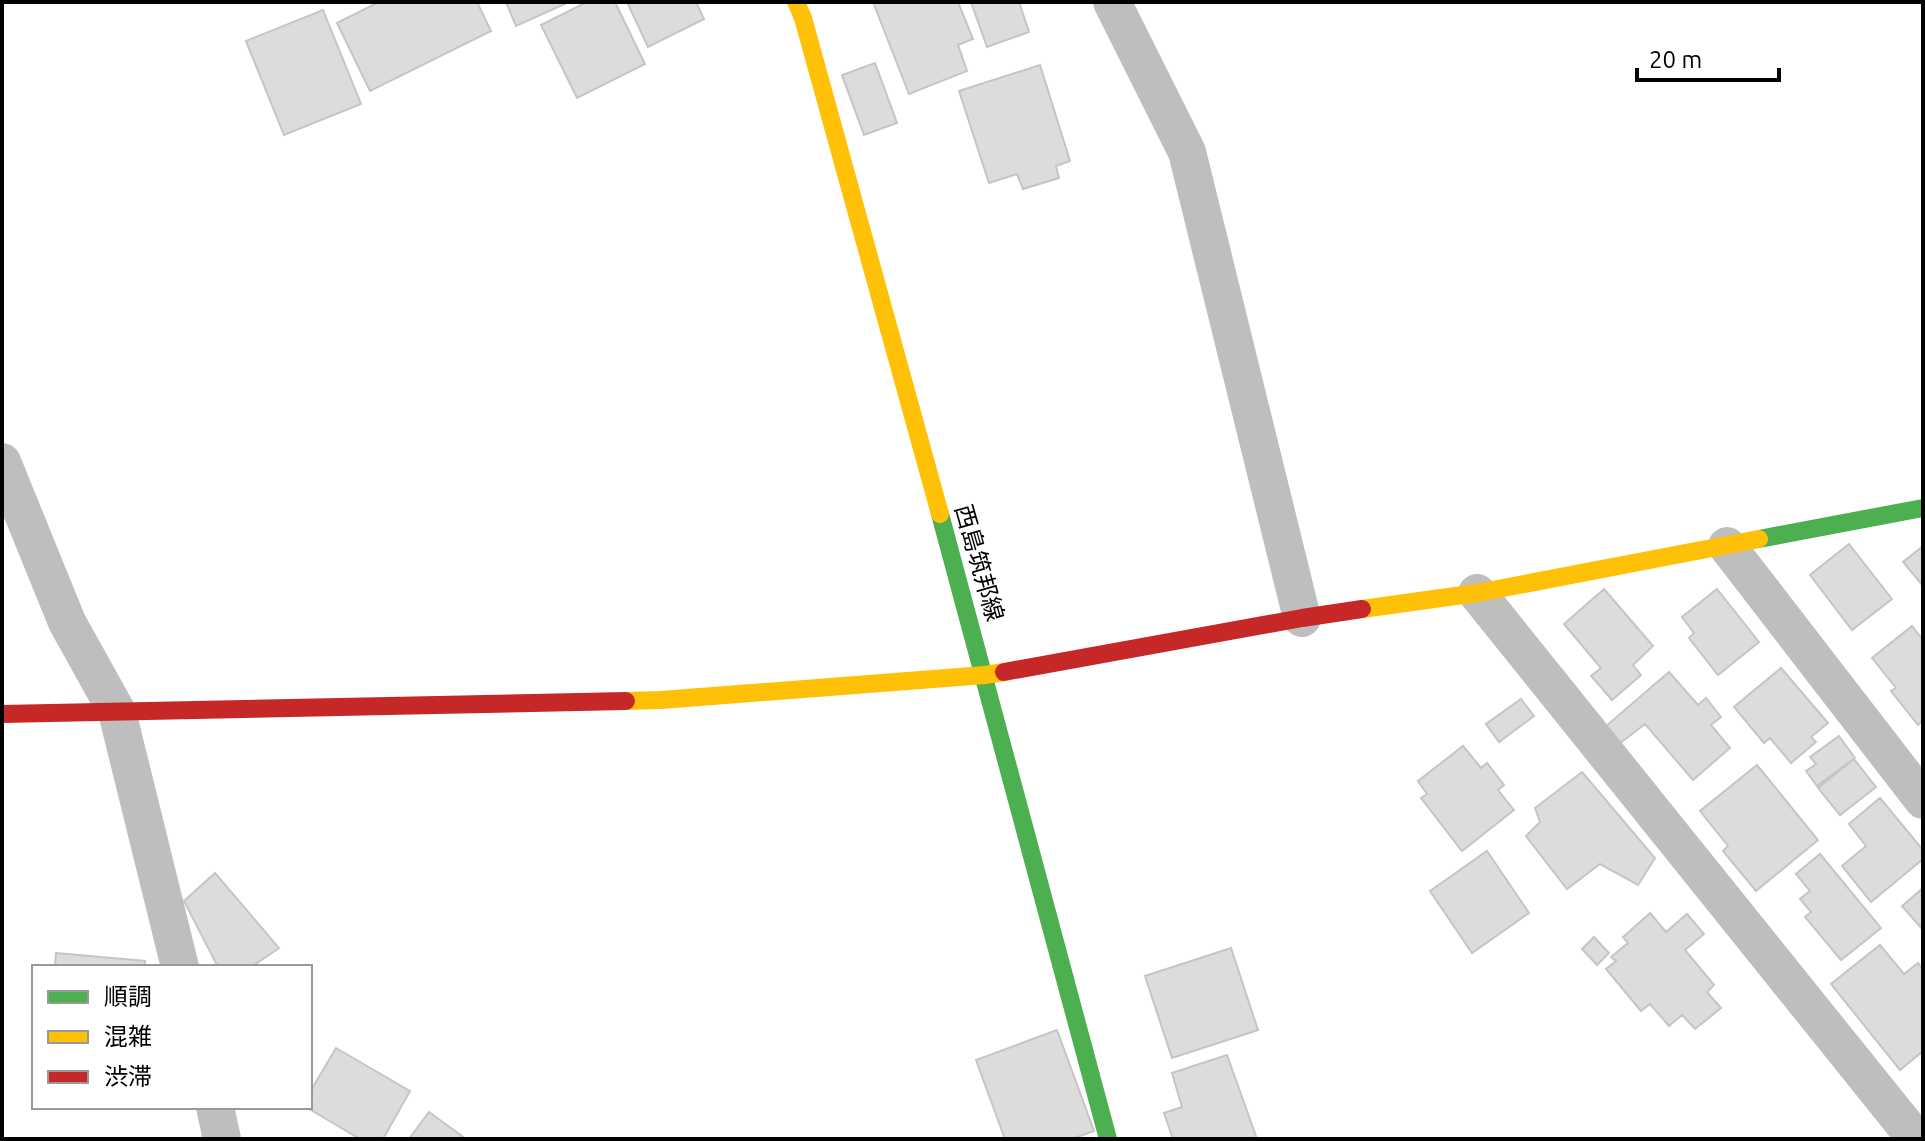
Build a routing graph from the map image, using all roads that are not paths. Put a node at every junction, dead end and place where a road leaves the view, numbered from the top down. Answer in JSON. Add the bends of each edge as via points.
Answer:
{"nodes":[{"id":1,"x":796,"y":2,"type":"edge"},
{"id":2,"x":1112,"y":2,"type":"edge"},
{"id":3,"x":2,"y":462,"type":"edge"},
{"id":4,"x":1923,"y":508,"type":"edge"},
{"id":5,"x":1727,"y":546,"type":"junction"},
{"id":6,"x":1477,"y":593,"type":"junction"},
{"id":7,"x":1302,"y":618,"type":"junction"},
{"id":8,"x":985,"y":675,"type":"junction"},
{"id":9,"x":117,"y":712,"type":"junction"},
{"id":10,"x":2,"y":714,"type":"edge"},
{"id":11,"x":1923,"y":800,"type":"edge"},
{"id":12,"x":180,"y":965,"type":"edge"},
{"id":13,"x":215,"y":1109,"type":"edge"},
{"id":14,"x":222,"y":1139,"type":"edge"},
{"id":15,"x":1108,"y":1139,"type":"edge"},
{"id":16,"x":1916,"y":1139,"type":"edge"}],
"edges":[{"from":1,"to":8,"type":"street","name":"西島筑邦線"},
{"from":2,"to":7,"type":"street","via":[[1187,152]]},
{"from":3,"to":9,"type":"street","via":[[67,622]]},
{"from":4,"to":5,"type":"street"},
{"from":5,"to":6,"type":"street"},
{"from":5,"to":11,"type":"street"},
{"from":6,"to":7,"type":"street"},
{"from":6,"to":16,"type":"street"},
{"from":7,"to":8,"type":"street"},
{"from":8,"to":9,"type":"street","via":[[661,700]]},
{"from":8,"to":15,"type":"street","name":"西島筑邦線"},
{"from":9,"to":10,"type":"street"},
{"from":9,"to":12,"type":"street"},
{"from":13,"to":14,"type":"street"}]}
